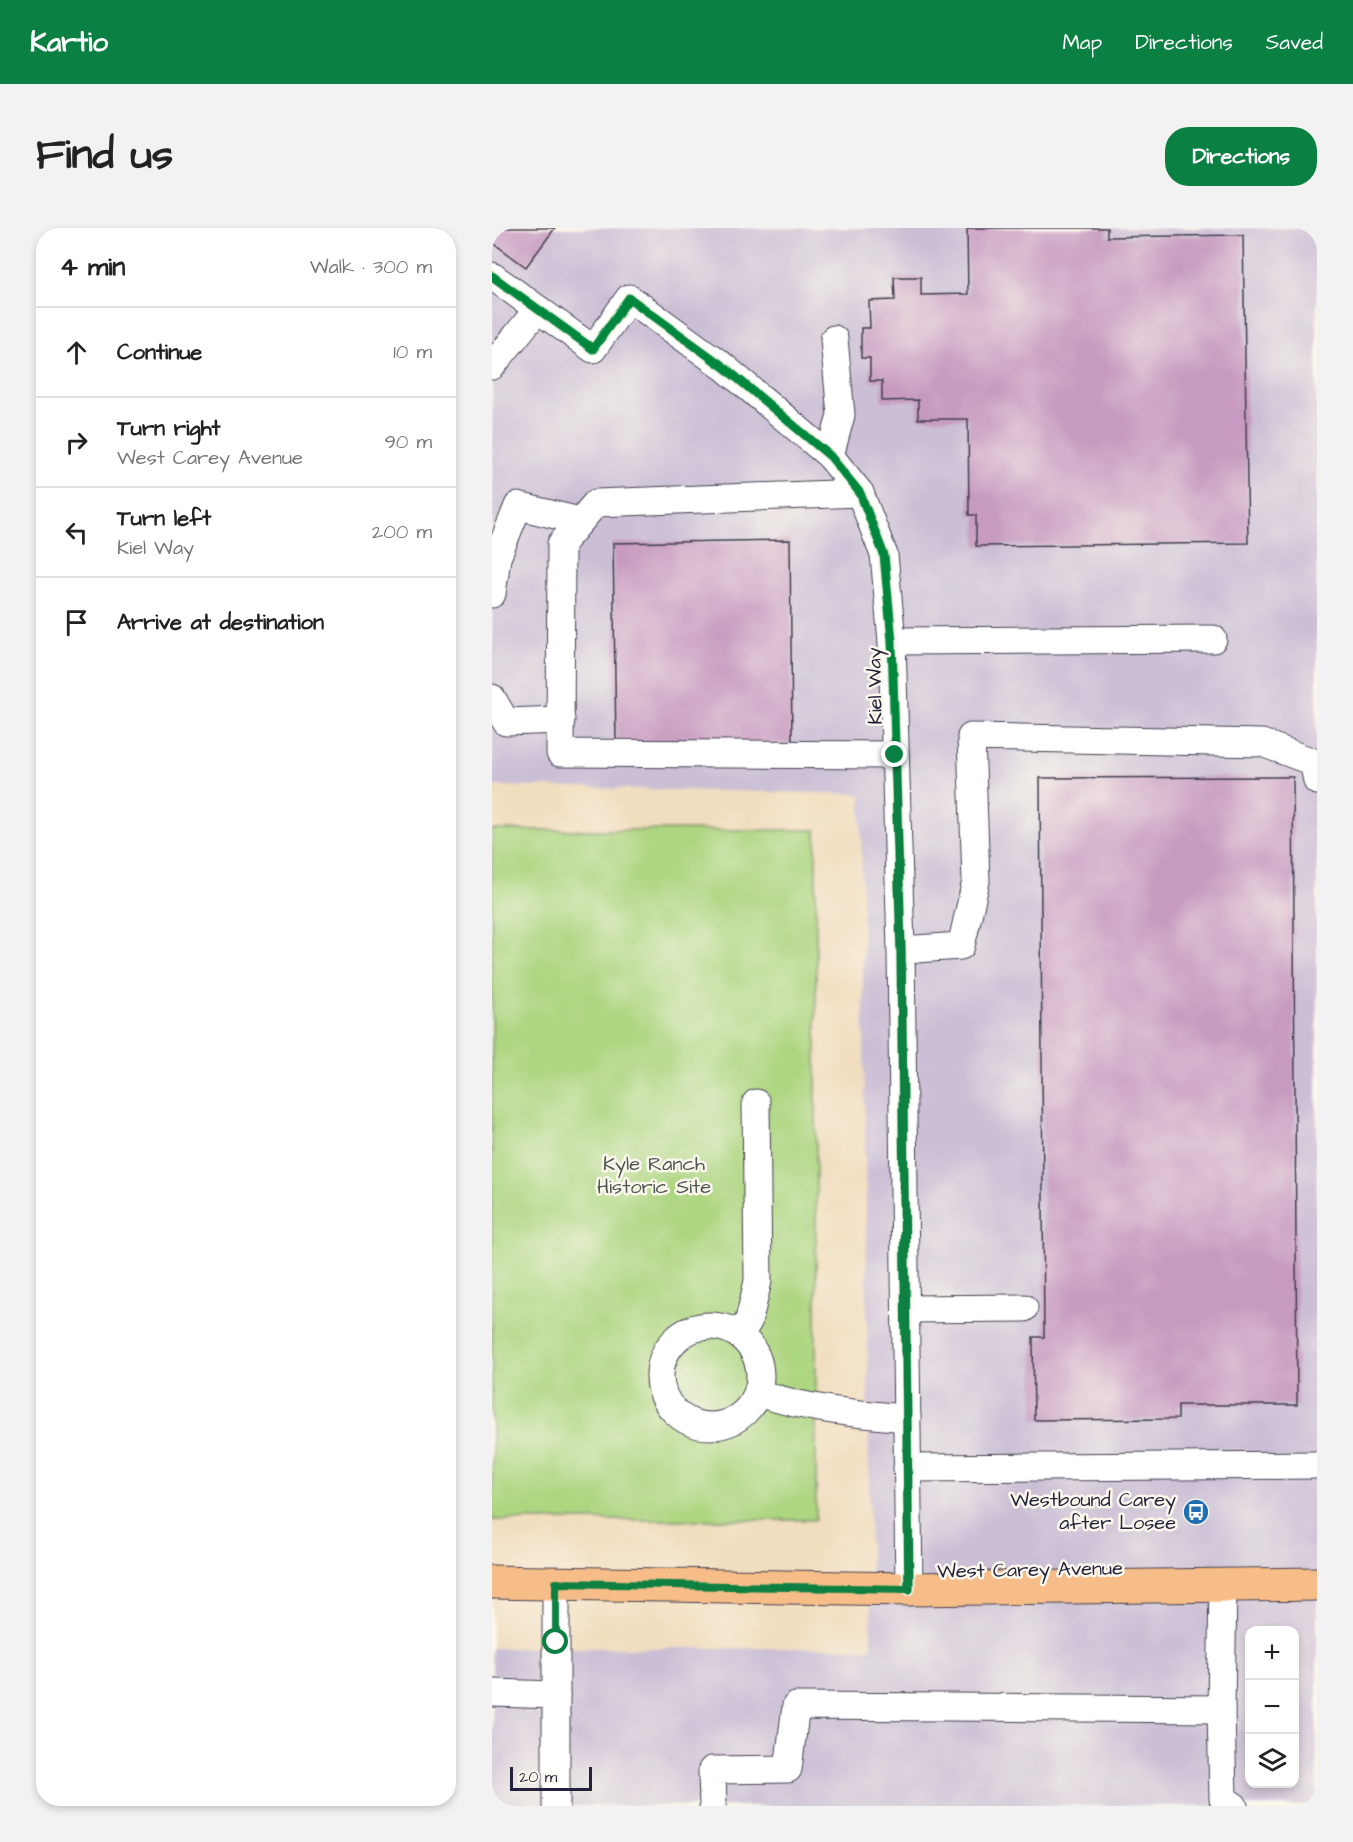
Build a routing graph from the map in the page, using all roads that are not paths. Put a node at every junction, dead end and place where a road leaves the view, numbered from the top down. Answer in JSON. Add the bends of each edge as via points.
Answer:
{"nodes":[{"id":1,"x":492,"y":276,"type":"edge"},
{"id":2,"x":538,"y":309,"type":"junction"},
{"id":3,"x":834,"y":339,"type":"dead end"},
{"id":4,"x":492,"y":366,"type":"edge"},
{"id":5,"x":830,"y":456,"type":"junction"},
{"id":6,"x":860,"y":494,"type":"junction"},
{"id":7,"x":580,"y":521,"type":"junction"},
{"id":8,"x":492,"y":594,"type":"edge"},
{"id":9,"x":1213,"y":639,"type":"dead end"},
{"id":10,"x":892,"y":641,"type":"junction"},
{"id":11,"x":492,"y":698,"type":"edge"},
{"id":12,"x":561,"y":720,"type":"junction"},
{"id":13,"x":895,"y":755,"type":"junction"},
{"id":14,"x":1317,"y":781,"type":"edge"},
{"id":15,"x":901,"y":950,"type":"junction"},
{"id":16,"x":756,"y":1102,"type":"dead end"},
{"id":17,"x":1024,"y":1308,"type":"dead end"},
{"id":18,"x":906,"y":1309,"type":"junction"},
{"id":19,"x":740,"y":1335,"type":"junction"},
{"id":20,"x":758,"y":1393,"type":"junction"},
{"id":21,"x":907,"y":1418,"type":"junction"},
{"id":22,"x":1317,"y":1465,"type":"edge"},
{"id":23,"x":907,"y":1468,"type":"junction"},
{"id":24,"x":492,"y":1582,"type":"edge"},
{"id":25,"x":556,"y":1583,"type":"junction"},
{"id":26,"x":1317,"y":1584,"type":"edge"},
{"id":27,"x":1224,"y":1585,"type":"junction"},
{"id":28,"x":909,"y":1589,"type":"junction"},
{"id":29,"x":492,"y":1693,"type":"edge"},
{"id":30,"x":556,"y":1695,"type":"junction"},
{"id":31,"x":1221,"y":1709,"type":"junction"},
{"id":32,"x":556,"y":1806,"type":"edge"},
{"id":33,"x":713,"y":1806,"type":"edge"},
{"id":34,"x":1234,"y":1806,"type":"edge"}],
"edges":[{"from":1,"to":2,"type":"street","name":"Kiel Way"},
{"from":2,"to":4,"type":"street"},
{"from":2,"to":5,"type":"street","name":"Kiel Way","via":[[593,349],[629,298],[724,367]]},
{"from":3,"to":5,"type":"street","via":[[841,416]]},
{"from":5,"to":6,"type":"street","name":"Kiel Way"},
{"from":6,"to":7,"type":"street","via":[[596,502]]},
{"from":6,"to":10,"type":"street","name":"Kiel Way","via":[[884,555]]},
{"from":7,"to":8,"type":"street","via":[[518,506],[497,558]]},
{"from":7,"to":12,"type":"street","via":[[561,544]]},
{"from":9,"to":10,"type":"street"},
{"from":10,"to":13,"type":"street","name":"Kiel Way"},
{"from":11,"to":12,"type":"street","via":[[506,722]]},
{"from":12,"to":13,"type":"street","via":[[560,753]]},
{"from":13,"to":15,"type":"street","name":"Kiel Way"},
{"from":14,"to":15,"type":"street","via":[[1312,762],[1262,743],[971,737],[976,880],[961,946]]},
{"from":15,"to":18,"type":"street","name":"Kiel Way"},
{"from":16,"to":19,"type":"street","via":[[758,1281],[749,1320]]},
{"from":17,"to":18,"type":"street"},
{"from":18,"to":21,"type":"street","name":"Kiel Way"},
{"from":19,"to":20,"type":"street","via":[[759,1362]]},
{"from":19,"to":20,"type":"street","via":[[709,1326],[679,1337],[662,1364],[660,1381],[664,1397],[674,1411],[704,1426],[736,1419]]},
{"from":20,"to":21,"type":"street","via":[[793,1405]]},
{"from":21,"to":23,"type":"street","name":"Kiel Way"},
{"from":22,"to":23,"type":"street"},
{"from":23,"to":28,"type":"street","name":"Kiel Way"},
{"from":24,"to":25,"type":"main road","name":"West Carey Avenue"},
{"from":25,"to":28,"type":"main road","name":"West Carey Avenue"},
{"from":25,"to":30,"type":"street"},
{"from":26,"to":27,"type":"main road","name":"West Carey Avenue"},
{"from":27,"to":28,"type":"main road","name":"West Carey Avenue"},
{"from":27,"to":31,"type":"street"},
{"from":29,"to":30,"type":"street"},
{"from":30,"to":32,"type":"street"},
{"from":31,"to":33,"type":"street","via":[[796,1706],[788,1769],[712,1770]]},
{"from":31,"to":34,"type":"street","via":[[1224,1799]]}]}
